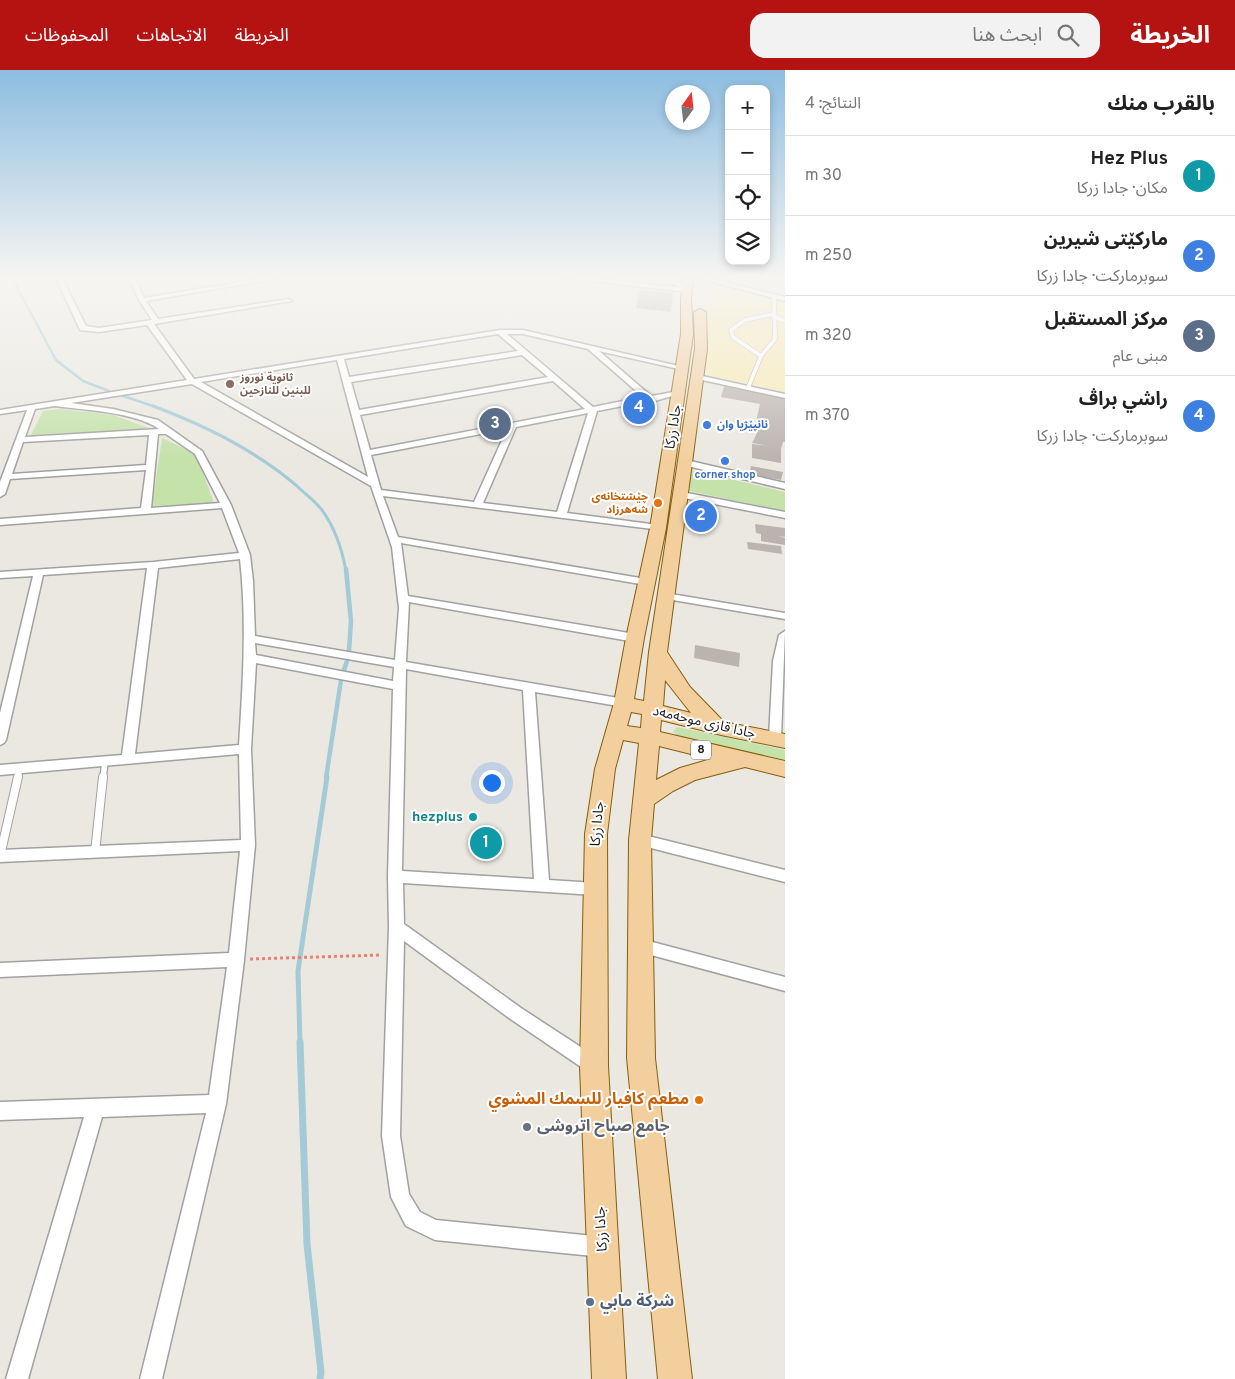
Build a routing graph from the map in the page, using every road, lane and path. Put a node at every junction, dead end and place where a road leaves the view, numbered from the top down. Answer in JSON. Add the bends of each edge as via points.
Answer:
{"nodes":[{"id":1,"x":164,"y":339,"type":"edge"},
{"id":2,"x":455,"y":339,"type":"edge"},
{"id":3,"x":509,"y":339,"type":"edge"},
{"id":4,"x":555,"y":339,"type":"edge"},
{"id":5,"x":700,"y":339,"type":"edge"},
{"id":6,"x":736,"y":339,"type":"edge"},
{"id":7,"x":774,"y":339,"type":"edge"},
{"id":8,"x":591,"y":347,"type":"junction"},
{"id":9,"x":524,"y":352,"type":"junction"},
{"id":10,"x":761,"y":356,"type":"junction"},
{"id":11,"x":340,"y":357,"type":"junction"},
{"id":12,"x":689,"y":372,"type":"junction"},
{"id":13,"x":555,"y":378,"type":"junction"},
{"id":14,"x":190,"y":380,"type":"junction"},
{"id":15,"x":347,"y":380,"type":"junction"},
{"id":16,"x":748,"y":388,"type":"junction"},
{"id":17,"x":679,"y":393,"type":"junction"},
{"id":18,"x":104,"y":396,"type":"junction"},
{"id":19,"x":785,"y":396,"type":"edge"},
{"id":20,"x":651,"y":400,"type":"junction"},
{"id":21,"x":53,"y":403,"type":"junction"},
{"id":22,"x":32,"y":407,"type":"junction"},
{"id":23,"x":101,"y":409,"type":"junction"},
{"id":24,"x":593,"y":410,"type":"junction"},
{"id":25,"x":0,"y":412,"type":"edge"},
{"id":26,"x":355,"y":413,"type":"junction"},
{"id":27,"x":512,"y":426,"type":"junction"},
{"id":28,"x":168,"y":431,"type":"junction"},
{"id":29,"x":154,"y":432,"type":"junction"},
{"id":30,"x":19,"y":440,"type":"junction"},
{"id":31,"x":366,"y":453,"type":"junction"},
{"id":32,"x":686,"y":463,"type":"junction"},
{"id":33,"x":151,"y":467,"type":"junction"},
{"id":34,"x":6,"y":477,"type":"junction"},
{"id":35,"x":785,"y":486,"type":"edge"},
{"id":36,"x":376,"y":488,"type":"junction"},
{"id":37,"x":0,"y":494,"type":"edge"},
{"id":38,"x":682,"y":495,"type":"junction"},
{"id":39,"x":478,"y":504,"type":"junction"},
{"id":40,"x":226,"y":505,"type":"junction"},
{"id":41,"x":146,"y":510,"type":"junction"},
{"id":42,"x":785,"y":515,"type":"edge"},
{"id":43,"x":561,"y":516,"type":"junction"},
{"id":44,"x":0,"y":522,"type":"edge"},
{"id":45,"x":658,"y":528,"type":"junction"},
{"id":46,"x":394,"y":539,"type":"junction"},
{"id":47,"x":244,"y":555,"type":"junction"},
{"id":48,"x":153,"y":565,"type":"junction"},
{"id":49,"x":39,"y":572,"type":"junction"},
{"id":50,"x":0,"y":575,"type":"edge"},
{"id":51,"x":646,"y":582,"type":"junction"},
{"id":52,"x":665,"y":596,"type":"junction"},
{"id":53,"x":403,"y":598,"type":"junction"},
{"id":54,"x":785,"y":616,"type":"edge"},
{"id":55,"x":785,"y":635,"type":"edge"},
{"id":56,"x":248,"y":638,"type":"junction"},
{"id":57,"x":635,"y":638,"type":"junction"},
{"id":58,"x":658,"y":652,"type":"junction"},
{"id":59,"x":250,"y":658,"type":"junction"},
{"id":60,"x":782,"y":662,"type":"edge"},
{"id":61,"x":401,"y":665,"type":"junction"},
{"id":62,"x":399,"y":686,"type":"junction"},
{"id":63,"x":529,"y":687,"type":"junction"},
{"id":64,"x":624,"y":703,"type":"junction"},
{"id":65,"x":653,"y":711,"type":"junction"},
{"id":66,"x":686,"y":720,"type":"junction"},
{"id":67,"x":721,"y":728,"type":"junction"},
{"id":68,"x":617,"y":732,"type":"junction"},
{"id":69,"x":650,"y":737,"type":"junction"},
{"id":70,"x":0,"y":740,"type":"edge"},
{"id":71,"x":780,"y":740,"type":"edge"},
{"id":72,"x":678,"y":744,"type":"junction"},
{"id":73,"x":246,"y":749,"type":"junction"},
{"id":74,"x":128,"y":760,"type":"junction"},
{"id":75,"x":105,"y":762,"type":"junction"},
{"id":76,"x":751,"y":762,"type":"junction"},
{"id":77,"x":20,"y":768,"type":"junction"},
{"id":78,"x":785,"y":769,"type":"edge"},
{"id":79,"x":0,"y":770,"type":"edge"},
{"id":80,"x":644,"y":800,"type":"junction"},
{"id":81,"x":640,"y":840,"type":"junction"},
{"id":82,"x":248,"y":845,"type":"junction"},
{"id":83,"x":95,"y":852,"type":"junction"},
{"id":84,"x":0,"y":856,"type":"edge"},
{"id":85,"x":785,"y":876,"type":"edge"},
{"id":86,"x":395,"y":877,"type":"junction"},
{"id":87,"x":542,"y":886,"type":"junction"},
{"id":88,"x":595,"y":889,"type":"junction"},
{"id":89,"x":397,"y":927,"type":"junction"},
{"id":90,"x":640,"y":946,"type":"junction"},
{"id":91,"x":396,"y":954,"type":"junction"},
{"id":92,"x":236,"y":960,"type":"junction"},
{"id":93,"x":0,"y":970,"type":"edge"},
{"id":94,"x":785,"y":984,"type":"edge"},
{"id":95,"x":594,"y":1066,"type":"junction"},
{"id":96,"x":217,"y":1104,"type":"junction"},
{"id":97,"x":96,"y":1108,"type":"junction"},
{"id":98,"x":0,"y":1111,"type":"edge"},
{"id":99,"x":603,"y":1247,"type":"junction"},
{"id":100,"x":17,"y":1379,"type":"edge"},
{"id":101,"x":151,"y":1379,"type":"edge"},
{"id":102,"x":609,"y":1379,"type":"edge"},
{"id":103,"x":675,"y":1379,"type":"edge"}],
"edges":[{"from":1,"to":14,"type":"street"},
{"from":2,"to":11,"type":"street"},
{"from":3,"to":9,"type":"street"},
{"from":4,"to":8,"type":"street"},
{"from":5,"to":12,"type":"main road","name":"جادا زرکا","via":[[701,349]]},
{"from":6,"to":10,"type":"lane"},
{"from":7,"to":10,"type":"lane"},
{"from":8,"to":12,"type":"street"},
{"from":8,"to":20,"type":"street"},
{"from":9,"to":13,"type":"street"},
{"from":9,"to":15,"type":"street"},
{"from":10,"to":16,"type":"lane"},
{"from":11,"to":14,"type":"street"},
{"from":11,"to":15,"type":"street"},
{"from":12,"to":16,"type":"street"},
{"from":12,"to":17,"type":"main road","name":"جادا زرکا"},
{"from":12,"to":32,"type":"main road","name":"جادا زرکا"},
{"from":13,"to":24,"type":"street"},
{"from":13,"to":26,"type":"street"},
{"from":14,"to":18,"type":"street"},
{"from":14,"to":36,"type":"street"},
{"from":15,"to":26,"type":"street"},
{"from":16,"to":19,"type":"street"},
{"from":17,"to":20,"type":"street"},
{"from":17,"to":45,"type":"main road","name":"جادا زرکا"},
{"from":18,"to":21,"type":"street"},
{"from":18,"to":23,"type":"street","via":[[99,403]]},
{"from":20,"to":24,"type":"street"},
{"from":21,"to":22,"type":"street"},
{"from":21,"to":23,"type":"street"},
{"from":22,"to":25,"type":"street"},
{"from":22,"to":30,"type":"street"},
{"from":23,"to":28,"type":"street","via":[[155,422]]},
{"from":24,"to":27,"type":"street"},
{"from":24,"to":43,"type":"street"},
{"from":26,"to":31,"type":"street"},
{"from":27,"to":31,"type":"street"},
{"from":27,"to":39,"type":"street"},
{"from":28,"to":29,"type":"street"},
{"from":28,"to":40,"type":"street","via":[[199,453]]},
{"from":29,"to":30,"type":"street"},
{"from":29,"to":33,"type":"street"},
{"from":30,"to":34,"type":"street"},
{"from":31,"to":36,"type":"street"},
{"from":32,"to":35,"type":"street"},
{"from":32,"to":38,"type":"main road","name":"جادا زرکا"},
{"from":33,"to":34,"type":"street"},
{"from":33,"to":41,"type":"street"},
{"from":34,"to":37,"type":"street"},
{"from":36,"to":39,"type":"street"},
{"from":36,"to":46,"type":"street"},
{"from":38,"to":42,"type":"street"},
{"from":38,"to":52,"type":"main road","name":"جادا زرکا"},
{"from":39,"to":43,"type":"street"},
{"from":40,"to":41,"type":"street"},
{"from":40,"to":47,"type":"street"},
{"from":41,"to":44,"type":"street"},
{"from":43,"to":45,"type":"street"},
{"from":45,"to":51,"type":"main road","name":"جادا زرکا"},
{"from":46,"to":51,"type":"street"},
{"from":46,"to":53,"type":"street"},
{"from":47,"to":48,"type":"street"},
{"from":47,"to":56,"type":"street","via":[[248,581]]},
{"from":48,"to":49,"type":"street"},
{"from":48,"to":74,"type":"street"},
{"from":49,"to":50,"type":"street"},
{"from":49,"to":70,"type":"street"},
{"from":51,"to":57,"type":"main road","name":"جادا زرکا"},
{"from":52,"to":54,"type":"street"},
{"from":52,"to":58,"type":"main road","name":"جادا زرکا"},
{"from":53,"to":57,"type":"street"},
{"from":53,"to":61,"type":"street"},
{"from":55,"to":60,"type":"street"},
{"from":56,"to":59,"type":"street"},
{"from":56,"to":61,"type":"street"},
{"from":57,"to":64,"type":"main road","name":"جادا زرکا"},
{"from":58,"to":65,"type":"main road","name":"جادا زرکا"},
{"from":58,"to":67,"type":"main road","via":[[680,690]]},
{"from":59,"to":62,"type":"street"},
{"from":59,"to":73,"type":"street"},
{"from":60,"to":71,"type":"street"},
{"from":61,"to":62,"type":"street"},
{"from":61,"to":63,"type":"street"},
{"from":62,"to":86,"type":"street"},
{"from":63,"to":64,"type":"street"},
{"from":63,"to":87,"type":"street"},
{"from":64,"to":65,"type":"main road","name":"جادا قازی موحەمەد","number":"8"},
{"from":64,"to":68,"type":"main road","name":"جادا زرکا"},
{"from":65,"to":66,"type":"main road","name":"جادا قازی موحەمەد","number":"8"},
{"from":65,"to":69,"type":"main road","name":"جادا زرکا"},
{"from":66,"to":67,"type":"main road","name":"جادا قازی موحەمەد","number":"8"},
{"from":66,"to":72,"type":"main road","via":[[674,719],[666,725],[667,734]]},
{"from":67,"to":71,"type":"main road","name":"جادا قازی موحەمەد","number":"8"},
{"from":68,"to":69,"type":"main road","name":"جادا قازی موحەمەد","number":"8"},
{"from":68,"to":88,"type":"main road","name":"جادا زرکا","via":[[598,811]]},
{"from":69,"to":72,"type":"main road","name":"جادا قازی موحەمەد","number":"8"},
{"from":69,"to":80,"type":"main road","name":"جادا زرکا"},
{"from":72,"to":76,"type":"main road","name":"جادا قازی موحەمەد","number":"8"},
{"from":73,"to":74,"type":"street"},
{"from":73,"to":82,"type":"street"},
{"from":74,"to":75,"type":"street"},
{"from":75,"to":77,"type":"street"},
{"from":75,"to":83,"type":"lane"},
{"from":76,"to":78,"type":"main road","name":"جادا قازی موحەمەد","number":"8"},
{"from":76,"to":80,"type":"main road","via":[[719,764],[690,772],[665,784]]},
{"from":77,"to":79,"type":"street"},
{"from":77,"to":84,"type":"lane"},
{"from":80,"to":81,"type":"main road","name":"جادا زرکا"},
{"from":81,"to":85,"type":"street"},
{"from":81,"to":90,"type":"main road","name":"جادا زرکا"},
{"from":82,"to":83,"type":"street"},
{"from":82,"to":92,"type":"street"},
{"from":83,"to":84,"type":"street"},
{"from":86,"to":87,"type":"street"},
{"from":86,"to":89,"type":"street"},
{"from":87,"to":88,"type":"street"},
{"from":88,"to":95,"type":"main road","name":"جادا زرکا"},
{"from":89,"to":91,"type":"street"},
{"from":89,"to":95,"type":"street"},
{"from":90,"to":94,"type":"street"},
{"from":90,"to":103,"type":"main road","name":"جادا زرکا","via":[[641,1058]]},
{"from":91,"to":92,"type":"path"},
{"from":91,"to":99,"type":"street","via":[[391,1136],[400,1197],[413,1219],[435,1230]]},
{"from":92,"to":93,"type":"street"},
{"from":92,"to":96,"type":"street"},
{"from":95,"to":99,"type":"main road","name":"جادا زرکا"},
{"from":96,"to":97,"type":"street"},
{"from":96,"to":101,"type":"street"},
{"from":97,"to":98,"type":"street"},
{"from":97,"to":100,"type":"street"},
{"from":99,"to":102,"type":"main road","name":"جادا زرکا"}]}
